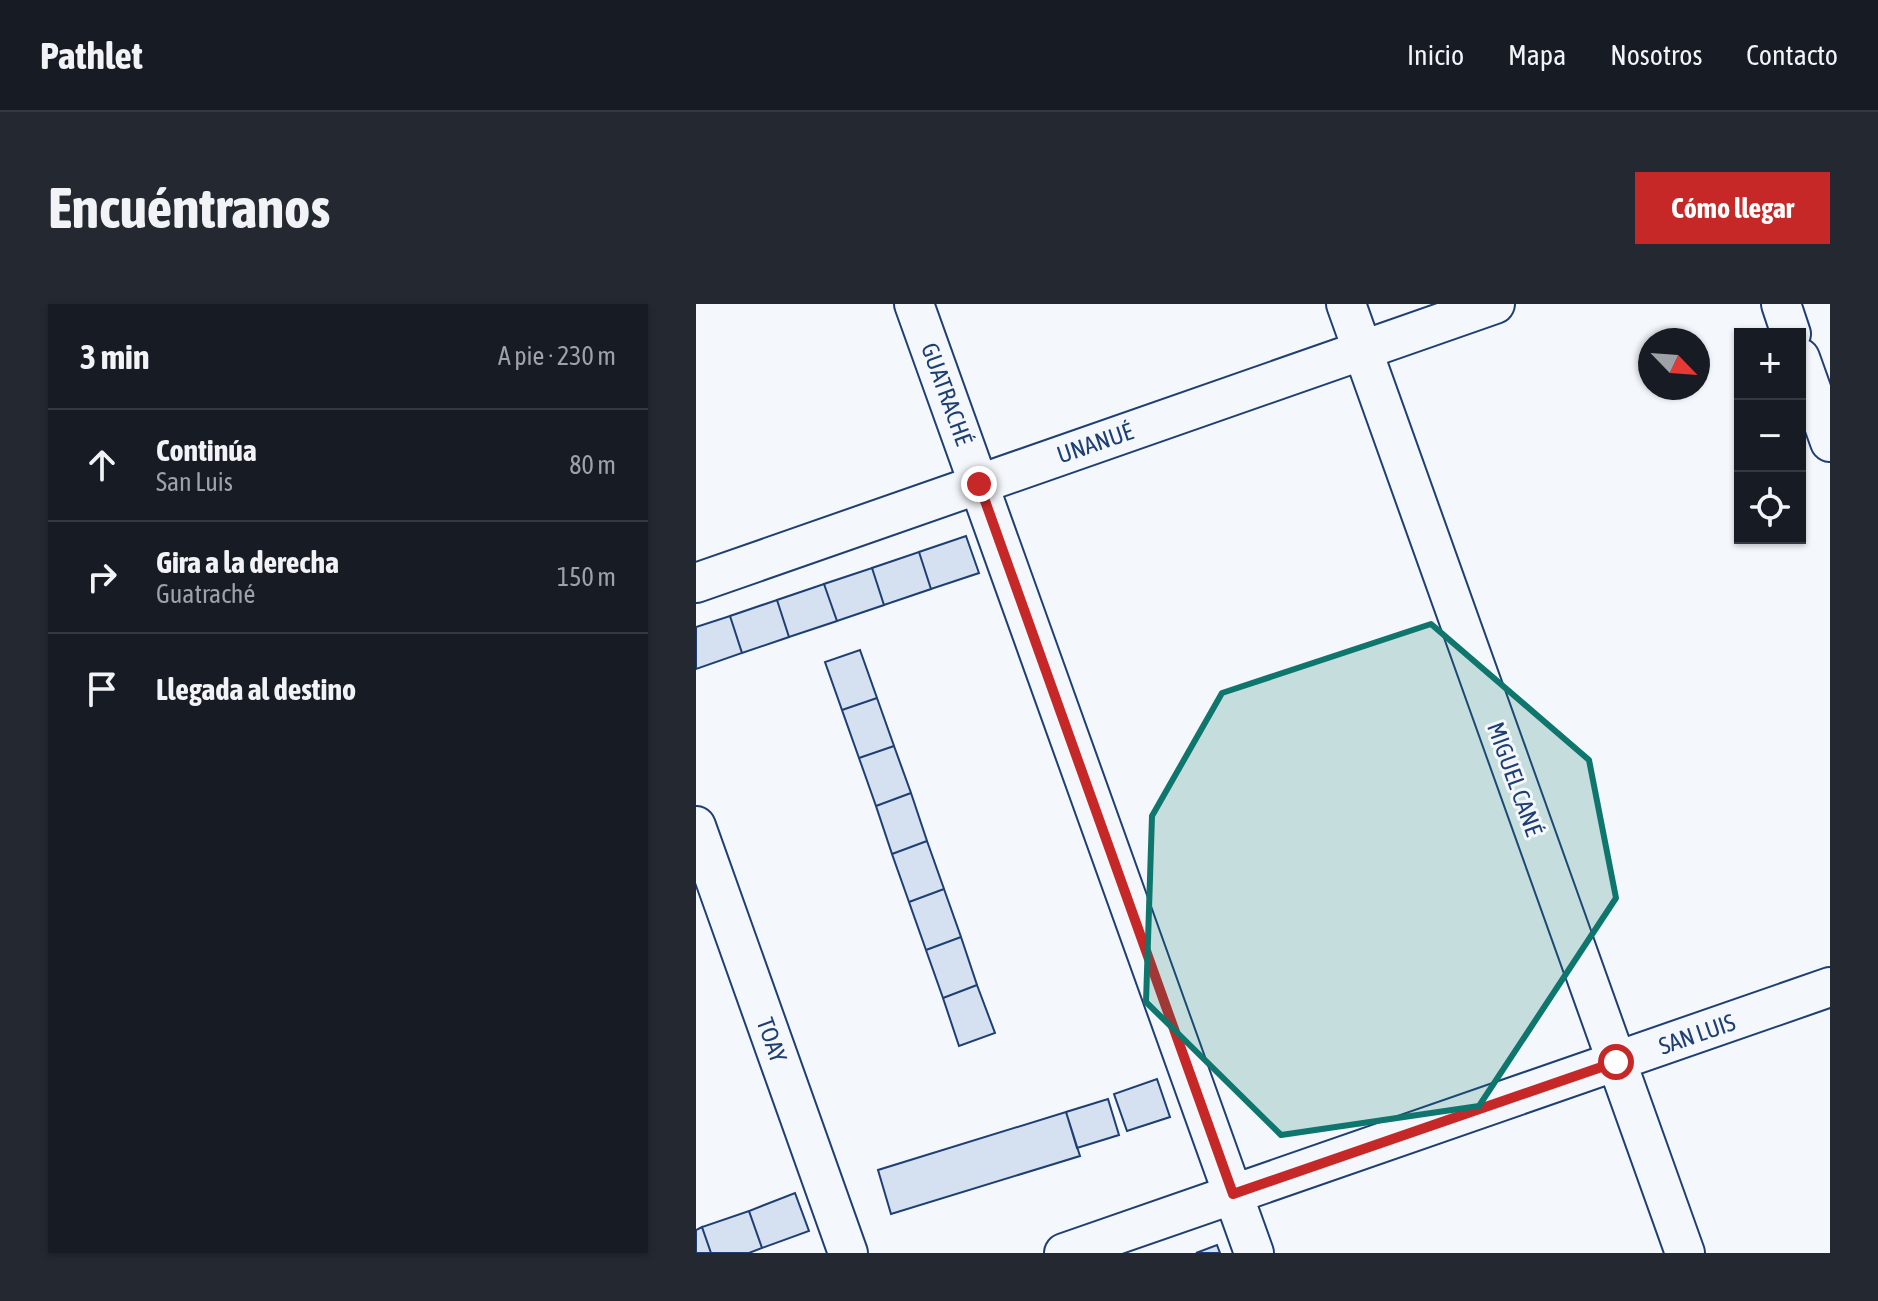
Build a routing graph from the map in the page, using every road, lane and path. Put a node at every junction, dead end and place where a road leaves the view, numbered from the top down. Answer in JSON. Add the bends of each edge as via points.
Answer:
{"nodes":[{"id":1,"x":914,"y":304,"type":"edge"},
{"id":2,"x":1346,"y":304,"type":"edge"},
{"id":3,"x":1495,"y":304,"type":"edge"},
{"id":4,"x":1781,"y":304,"type":"edge"},
{"id":5,"x":1789,"y":328,"type":"edge"},
{"id":6,"x":1362,"y":350,"type":"junction"},
{"id":7,"x":1806,"y":375,"type":"edge"},
{"id":8,"x":1830,"y":442,"type":"edge"},
{"id":9,"x":979,"y":484,"type":"junction"},
{"id":10,"x":696,"y":583,"type":"edge"},
{"id":11,"x":696,"y":826,"type":"edge"},
{"id":12,"x":1830,"y":987,"type":"edge"},
{"id":13,"x":1616,"y":1062,"type":"junction"},
{"id":14,"x":1233,"y":1194,"type":"junction"},
{"id":15,"x":848,"y":1253,"type":"edge"},
{"id":16,"x":1064,"y":1253,"type":"edge"},
{"id":17,"x":1254,"y":1253,"type":"edge"},
{"id":18,"x":1685,"y":1253,"type":"edge"}],
"edges":[{"from":1,"to":9,"type":"street","name":"GUATRACHÉ"},
{"from":2,"to":6,"type":"street","name":"MIGUEL CANÉ"},
{"from":3,"to":6,"type":"street","name":"UNANUÉ"},
{"from":4,"to":5,"type":"street"},
{"from":6,"to":9,"type":"street","name":"UNANUÉ"},
{"from":6,"to":13,"type":"street","name":"MIGUEL CANÉ"},
{"from":7,"to":8,"type":"street"},
{"from":9,"to":10,"type":"street","name":"UNANUÉ"},
{"from":9,"to":14,"type":"street","name":"GUATRACHÉ"},
{"from":11,"to":15,"type":"street","name":"TOAY"},
{"from":12,"to":13,"type":"street","name":"SAN LUIS"},
{"from":13,"to":14,"type":"street","name":"SAN LUIS"},
{"from":13,"to":18,"type":"street","name":"MIGUEL CANÉ"},
{"from":14,"to":16,"type":"street","name":"SAN LUIS"},
{"from":14,"to":17,"type":"street","name":"GUATRACHÉ"}]}
